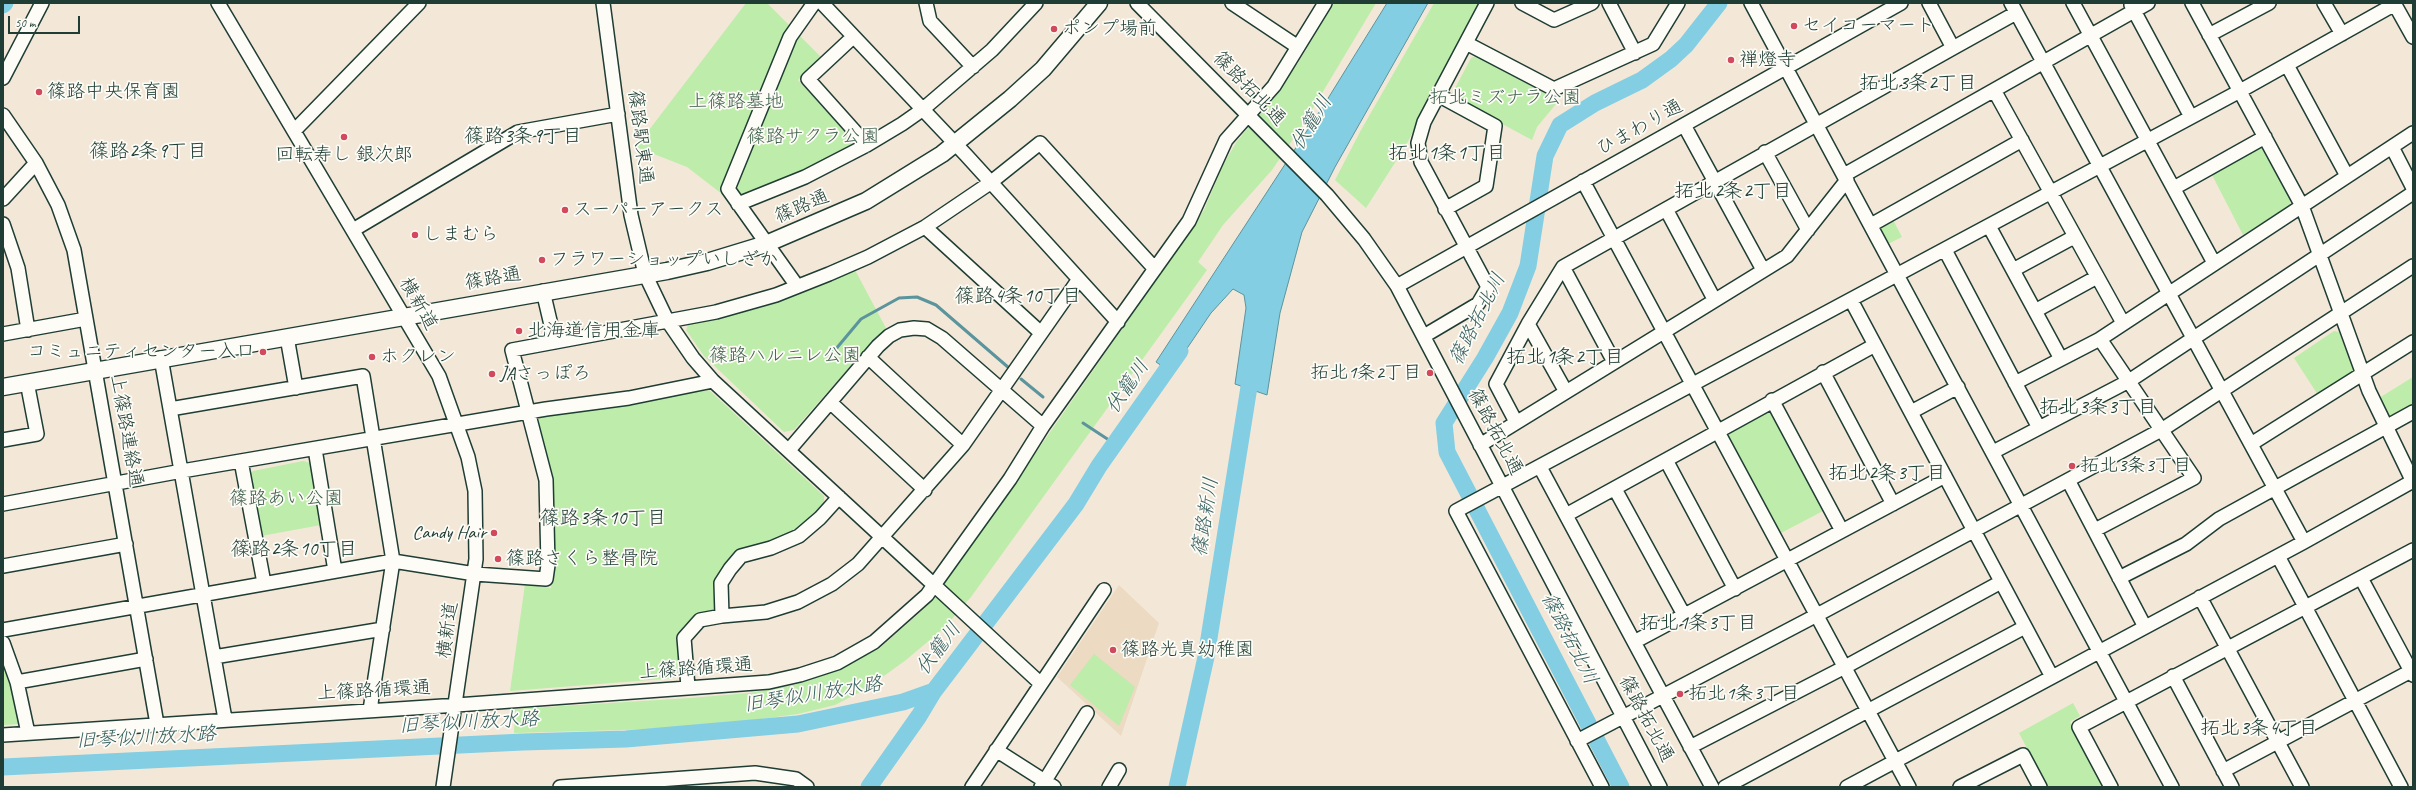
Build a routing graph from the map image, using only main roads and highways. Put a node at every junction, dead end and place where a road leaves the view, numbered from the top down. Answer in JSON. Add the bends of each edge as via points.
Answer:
{"nodes":[{"id":1,"x":1099,"y":3,"type":"edge"},
{"id":2,"x":3,"y":387,"type":"edge"}],
"edges":[{"from":1,"to":2,"type":"main road","name":"篠路通","via":[[1043,69],[955,145],[866,201],[766,244],[707,262],[645,274]]}]}
